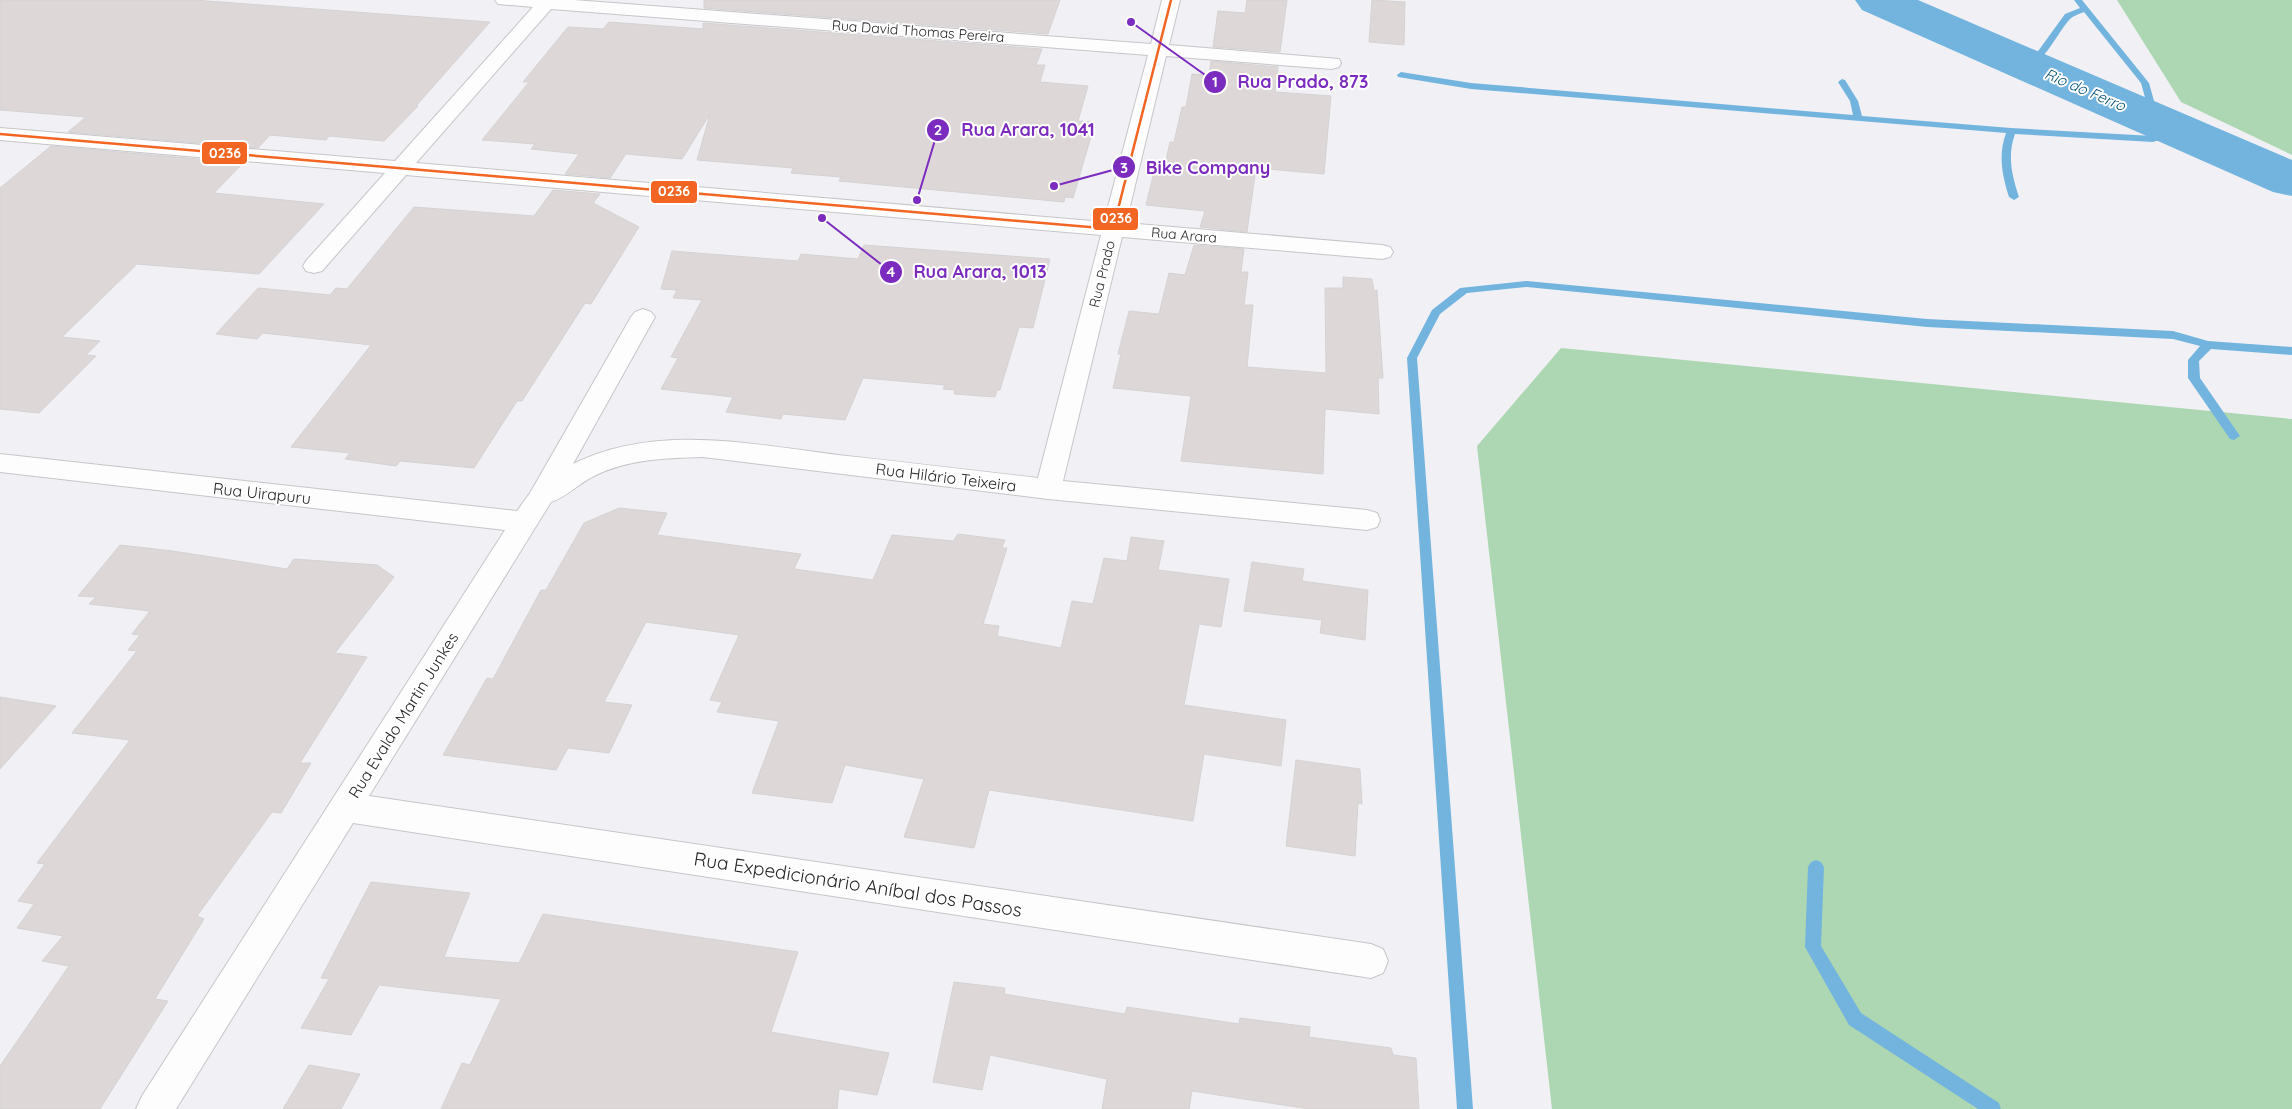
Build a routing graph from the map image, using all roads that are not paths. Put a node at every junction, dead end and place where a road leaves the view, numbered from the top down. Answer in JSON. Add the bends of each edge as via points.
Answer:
{"nodes":[{"id":1,"x":504,"y":0,"type":"edge"},
{"id":2,"x":1170,"y":0,"type":"edge"},
{"id":3,"x":547,"y":2,"type":"edge"},
{"id":4,"x":1158,"y":50,"type":"junction"},
{"id":5,"x":1332,"y":63,"type":"dead end"},
{"id":6,"x":0,"y":134,"type":"edge"},
{"id":7,"x":400,"y":168,"type":"junction"},
{"id":8,"x":1113,"y":229,"type":"junction"},
{"id":9,"x":1382,"y":252,"type":"dead end"},
{"id":10,"x":314,"y":266,"type":"dead end"},
{"id":11,"x":643,"y":317,"type":"dead end"},
{"id":12,"x":0,"y":463,"type":"edge"},
{"id":13,"x":1048,"y":489,"type":"junction"},
{"id":14,"x":532,"y":511,"type":"junction"},
{"id":15,"x":1366,"y":520,"type":"dead end"},
{"id":16,"x":345,"y":807,"type":"junction"},
{"id":17,"x":1372,"y":961,"type":"dead end"},
{"id":18,"x":155,"y":1109,"type":"edge"}],
"edges":[{"from":1,"to":3,"type":"street","name":"Rua David Thomas Pereira"},
{"from":2,"to":4,"type":"street","name":"Rua Prado"},
{"from":3,"to":4,"type":"street","name":"Rua David Thomas Pereira"},
{"from":3,"to":7,"type":"street"},
{"from":4,"to":5,"type":"street","name":"Rua David Thomas Pereira"},
{"from":4,"to":8,"type":"street","name":"Rua Prado"},
{"from":6,"to":7,"type":"street","name":"Rua Arara"},
{"from":7,"to":8,"type":"street","name":"Rua Arara"},
{"from":7,"to":10,"type":"street"},
{"from":8,"to":9,"type":"street","name":"Rua Arara"},
{"from":8,"to":13,"type":"street","name":"Rua Prado"},
{"from":11,"to":14,"type":"street","name":"Rua Evaldo Martin Junkes"},
{"from":12,"to":14,"type":"street","name":"Rua Uirapuru"},
{"from":13,"to":14,"type":"street","name":"Rua Hilário Teixeira","via":[[703,448],[664,448],[637,451],[567,476]]},
{"from":13,"to":15,"type":"street","name":"Rua Hilário Teixeira"},
{"from":14,"to":16,"type":"street","name":"Rua Evaldo Martin Junkes"},
{"from":16,"to":17,"type":"street","name":"Rua Expedicionário Aníbal dos Passos"},
{"from":16,"to":18,"type":"street","name":"Rua Evaldo Martin Junkes"}]}
